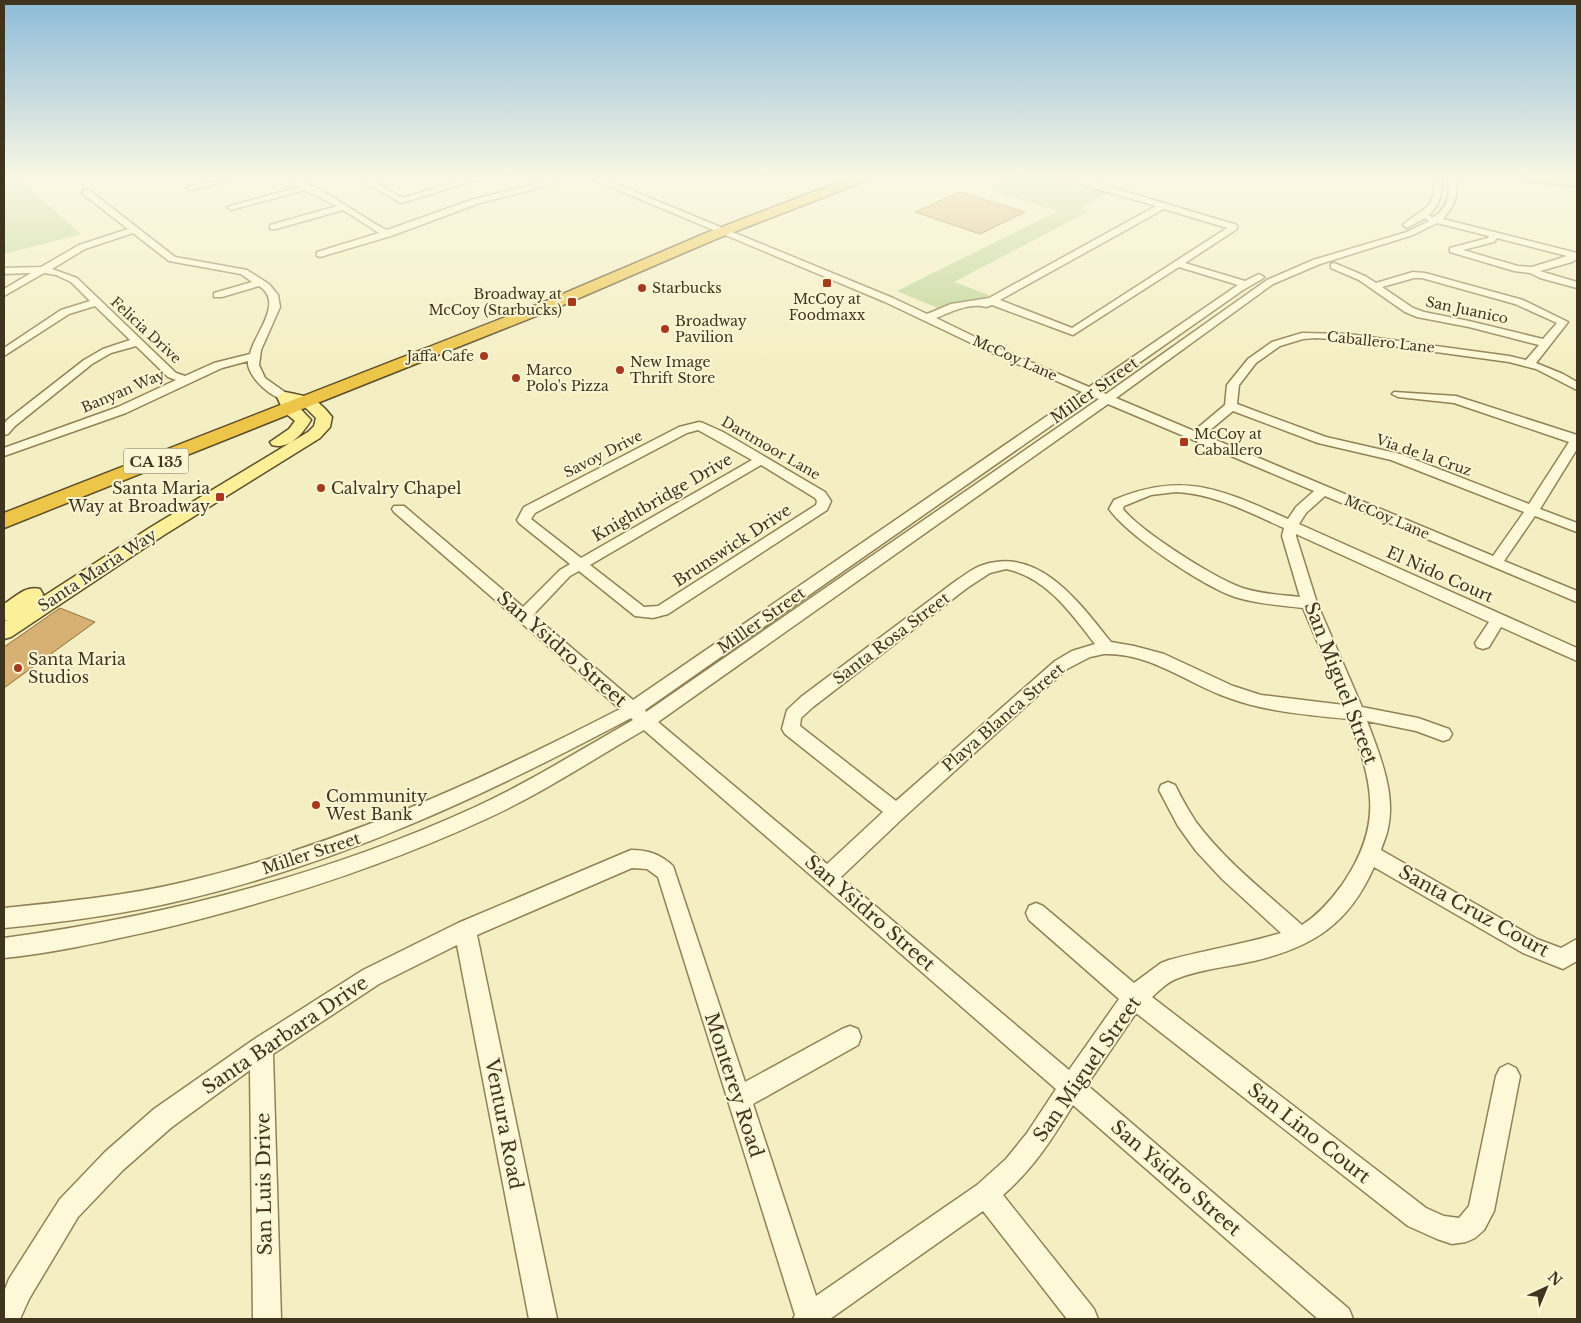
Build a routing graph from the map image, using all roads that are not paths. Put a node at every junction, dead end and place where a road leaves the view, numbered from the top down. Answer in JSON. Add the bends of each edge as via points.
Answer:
{"nodes":[{"id":1,"x":107,"y":239,"type":"edge"},
{"id":2,"x":145,"y":239,"type":"edge"},
{"id":3,"x":372,"y":239,"type":"edge"},
{"id":4,"x":692,"y":239,"type":"edge"},
{"id":5,"x":695,"y":239,"type":"edge"},
{"id":6,"x":739,"y":239,"type":"edge"},
{"id":7,"x":1104,"y":239,"type":"edge"},
{"id":8,"x":1216,"y":239,"type":"edge"},
{"id":9,"x":1365,"y":239,"type":"edge"},
{"id":10,"x":1393,"y":239,"type":"edge"},
{"id":11,"x":1492,"y":239,"type":"edge"},
{"id":12,"x":1509,"y":239,"type":"edge"},
{"id":13,"x":1367,"y":246,"type":"junction"},
{"id":14,"x":320,"y":254,"type":"dead end"},
{"id":15,"x":1575,"y":255,"type":"edge"},
{"id":16,"x":1177,"y":265,"type":"junction"},
{"id":17,"x":1334,"y":266,"type":"junction"},
{"id":18,"x":1532,"y":270,"type":"junction"},
{"id":19,"x":4,"y":271,"type":"edge"},
{"id":20,"x":40,"y":271,"type":"junction"},
{"id":21,"x":1281,"y":276,"type":"junction"},
{"id":22,"x":261,"y":282,"type":"junction"},
{"id":23,"x":1243,"y":286,"type":"junction"},
{"id":24,"x":1376,"y":286,"type":"junction"},
{"id":25,"x":1577,"y":286,"type":"edge"},
{"id":26,"x":4,"y":293,"type":"edge"},
{"id":27,"x":218,"y":295,"type":"dead end"},
{"id":28,"x":992,"y":301,"type":"junction"},
{"id":29,"x":96,"y":302,"type":"junction"},
{"id":30,"x":932,"y":320,"type":"junction"},
{"id":31,"x":136,"y":342,"type":"junction"},
{"id":32,"x":1545,"y":343,"type":"junction"},
{"id":33,"x":4,"y":353,"type":"edge"},
{"id":34,"x":253,"y":357,"type":"junction"},
{"id":35,"x":1529,"y":364,"type":"junction"},
{"id":36,"x":186,"y":380,"type":"junction"},
{"id":37,"x":1577,"y":386,"type":"edge"},
{"id":38,"x":1398,"y":394,"type":"dead end"},
{"id":39,"x":1099,"y":395,"type":"junction"},
{"id":40,"x":294,"y":402,"type":"junction"},
{"id":41,"x":1231,"y":406,"type":"junction"},
{"id":42,"x":699,"y":426,"type":"joint"},
{"id":43,"x":4,"y":431,"type":"edge"},
{"id":44,"x":1196,"y":436,"type":"junction"},
{"id":45,"x":1577,"y":440,"type":"edge"},
{"id":46,"x":5,"y":450,"type":"edge"},
{"id":47,"x":761,"y":460,"type":"junction"},
{"id":48,"x":1323,"y":490,"type":"junction"},
{"id":49,"x":824,"y":501,"type":"joint"},
{"id":50,"x":4,"y":507,"type":"edge"},
{"id":51,"x":399,"y":509,"type":"dead end"},
{"id":52,"x":1532,"y":510,"type":"junction"},
{"id":53,"x":4,"y":521,"type":"edge"},
{"id":54,"x":1289,"y":526,"type":"junction"},
{"id":55,"x":1577,"y":528,"type":"edge"},
{"id":56,"x":1495,"y":563,"type":"junction"},
{"id":57,"x":579,"y":564,"type":"junction"},
{"id":58,"x":1577,"y":597,"type":"edge"},
{"id":59,"x":1309,"y":603,"type":"junction"},
{"id":60,"x":4,"y":614,"type":"edge"},
{"id":61,"x":527,"y":619,"type":"junction"},
{"id":62,"x":1498,"y":620,"type":"junction"},
{"id":63,"x":4,"y":632,"type":"edge"},
{"id":64,"x":1483,"y":643,"type":"dead end"},
{"id":65,"x":1108,"y":648,"type":"junction"},
{"id":66,"x":1577,"y":655,"type":"edge"},
{"id":67,"x":1356,"y":714,"type":"junction"},
{"id":68,"x":639,"y":715,"type":"junction"},
{"id":69,"x":1443,"y":734,"type":"dead end"},
{"id":70,"x":1168,"y":790,"type":"dead end"},
{"id":71,"x":896,"y":812,"type":"junction"},
{"id":72,"x":1370,"y":854,"type":"junction"},
{"id":73,"x":648,"y":859,"type":"joint"},
{"id":74,"x":827,"y":877,"type":"junction"},
{"id":75,"x":1036,"y":913,"type":"dead end"},
{"id":76,"x":4,"y":918,"type":"edge"},
{"id":77,"x":465,"y":930,"type":"junction"},
{"id":78,"x":1300,"y":937,"type":"junction"},
{"id":79,"x":4,"y":948,"type":"edge"},
{"id":80,"x":1577,"y":948,"type":"edge"},
{"id":81,"x":1134,"y":997,"type":"junction"},
{"id":82,"x":850,"y":1037,"type":"dead end"},
{"id":83,"x":262,"y":1048,"type":"junction"},
{"id":84,"x":1508,"y":1076,"type":"dead end"},
{"id":85,"x":1072,"y":1086,"type":"junction"},
{"id":86,"x":738,"y":1098,"type":"junction"},
{"id":87,"x":986,"y":1194,"type":"junction"},
{"id":88,"x":6,"y":1319,"type":"edge"},
{"id":89,"x":267,"y":1319,"type":"edge"},
{"id":90,"x":543,"y":1319,"type":"edge"},
{"id":91,"x":809,"y":1319,"type":"edge"},
{"id":92,"x":1084,"y":1319,"type":"edge"},
{"id":93,"x":1339,"y":1319,"type":"edge"}],
"edges":[{"from":1,"to":20,"type":"street","via":[[82,247]]},
{"from":2,"to":22,"type":"street","via":[[172,259],[244,272]]},
{"from":3,"to":14,"type":"street"},
{"from":4,"to":40,"type":"highway","number":"CA 135"},
{"from":5,"to":40,"type":"highway","number":"CA 135","via":[[550,305]]},
{"from":6,"to":30,"type":"street","name":"McCoy Lane"},
{"from":7,"to":28,"type":"street"},
{"from":8,"to":16,"type":"street"},
{"from":9,"to":23,"type":"street","name":"Miller Street","via":[[1283,266]]},
{"from":10,"to":13,"type":"street","name":"Miller Street"},
{"from":11,"to":18,"type":"street","via":[[1453,250],[1517,269]]},
{"from":12,"to":15,"type":"street"},
{"from":13,"to":17,"type":"street","name":"Miller Street","via":[[1360,257]]},
{"from":13,"to":21,"type":"street","name":"Miller Street"},
{"from":15,"to":18,"type":"street","via":[[1569,260]]},
{"from":16,"to":23,"type":"street"},
{"from":16,"to":28,"type":"street","via":[[1073,332]]},
{"from":17,"to":21,"type":"street","name":"Miller Street"},
{"from":17,"to":24,"type":"street","name":"San Juanico"},
{"from":18,"to":25,"type":"street"},
{"from":19,"to":20,"type":"street"},
{"from":20,"to":26,"type":"street"},
{"from":20,"to":29,"type":"street","name":"Felicia Drive","via":[[65,274]]},
{"from":21,"to":39,"type":"street","name":"Miller Street"},
{"from":22,"to":27,"type":"street"},
{"from":22,"to":34,"type":"street","via":[[274,295],[275,307]]},
{"from":23,"to":39,"type":"street","name":"Miller Street"},
{"from":24,"to":32,"type":"street","name":"San Juanico","via":[[1421,315]]},
{"from":24,"to":32,"type":"street","via":[[1416,275],[1519,302],[1563,322]]},
{"from":28,"to":30,"type":"street"},
{"from":29,"to":31,"type":"street","name":"Felicia Drive"},
{"from":29,"to":33,"type":"street","via":[[65,312]]},
{"from":30,"to":39,"type":"street","name":"McCoy Lane"},
{"from":31,"to":36,"type":"street","name":"Felicia Drive","via":[[172,375]]},
{"from":31,"to":43,"type":"street","via":[[88,362]]},
{"from":32,"to":35,"type":"street"},
{"from":34,"to":36,"type":"street","name":"Banyan Way","via":[[218,365]]},
{"from":34,"to":40,"type":"street","via":[[260,380]]},
{"from":35,"to":37,"type":"street","name":"Caballero Lane"},
{"from":35,"to":41,"type":"street","name":"Caballero Lane","via":[[1481,354],[1348,336],[1302,336],[1276,344],[1252,361],[1233,385]]},
{"from":36,"to":46,"type":"street","name":"Banyan Way","via":[[122,410]]},
{"from":38,"to":45,"type":"street","via":[[1466,402]]},
{"from":39,"to":44,"type":"street","name":"McCoy Lane"},
{"from":39,"to":68,"type":"street","name":"Miller Street"},
{"from":40,"to":50,"type":"highway","number":"CA 135"},
{"from":40,"to":53,"type":"highway","number":"CA 135"},
{"from":40,"to":60,"type":"main road","name":"Santa Maria Way","via":[[303,420],[295,432],[123,535]]},
{"from":40,"to":63,"type":"main road","name":"Santa Maria Way","via":[[324,417],[322,428],[314,435],[100,567]]},
{"from":41,"to":44,"type":"street"},
{"from":41,"to":52,"type":"street","name":"Via de la Cruz","via":[[1322,440],[1395,458]]},
{"from":42,"to":47,"type":"street","name":"Dartmoor Lane"},
{"from":42,"to":57,"type":"street","name":"Savoy Drive","via":[[684,430],[529,510],[524,520]]},
{"from":44,"to":48,"type":"street","name":"McCoy Lane"},
{"from":45,"to":52,"type":"street"},
{"from":47,"to":49,"type":"street","name":"Dartmoor Lane","via":[[820,495]]},
{"from":47,"to":57,"type":"street","name":"Knightbridge Drive"},
{"from":48,"to":54,"type":"street"},
{"from":48,"to":56,"type":"street","name":"McCoy Lane"},
{"from":49,"to":57,"type":"street","name":"Brunswick Drive","via":[[815,513],[663,610],[653,613],[640,612]]},
{"from":51,"to":61,"type":"street","name":"San Ysidro Street"},
{"from":52,"to":55,"type":"street","name":"Via de la Cruz"},
{"from":52,"to":56,"type":"street"},
{"from":54,"to":59,"type":"street","name":"San Miguel Street","via":[[1290,543]]},
{"from":54,"to":59,"type":"street","name":"El Nido Court","via":[[1233,500],[1190,488],[1152,491],[1118,503],[1116,509],[1126,522],[1227,589]]},
{"from":54,"to":62,"type":"street","name":"El Nido Court"},
{"from":56,"to":58,"type":"street","name":"McCoy Lane"},
{"from":57,"to":61,"type":"street","name":"Knightbridge Drive","via":[[574,577]]},
{"from":59,"to":67,"type":"street","name":"San Miguel Street"},
{"from":61,"to":68,"type":"street","name":"San Ysidro Street"},
{"from":62,"to":64,"type":"street"},
{"from":62,"to":66,"type":"street","name":"El Nido Court"},
{"from":65,"to":67,"type":"street","name":"Playa Blanca Street","via":[[1172,663],[1235,694],[1262,701]]},
{"from":65,"to":71,"type":"street","name":"Playa Blanca Street","via":[[1087,652],[1061,665]]},
{"from":65,"to":71,"type":"street","name":"Santa Rosa Street","via":[[1070,602],[1042,576],[1012,565],[988,567],[807,702],[793,715],[791,729]]},
{"from":67,"to":69,"type":"street","name":"Playa Blanca Street","via":[[1406,721]]},
{"from":67,"to":72,"type":"street","name":"San Miguel Street","via":[[1370,752],[1380,805],[1379,827]]},
{"from":68,"to":74,"type":"street","name":"San Ysidro Street"},
{"from":68,"to":76,"type":"street","name":"Miller Street","via":[[382,830],[300,858],[208,886],[90,908]]},
{"from":68,"to":79,"type":"street","name":"Miller Street","via":[[557,772],[480,813],[387,853],[209,908],[77,938]]},
{"from":70,"to":78,"type":"street","via":[[1190,828],[1208,850]]},
{"from":71,"to":74,"type":"street","name":"Playa Blanca Street"},
{"from":72,"to":78,"type":"street","name":"San Miguel Street","via":[[1340,904],[1317,927]]},
{"from":72,"to":80,"type":"street","name":"Santa Cruz Court","via":[[1530,946],[1563,959]]},
{"from":73,"to":77,"type":"street","name":"Santa Barbara Drive","via":[[631,858]]},
{"from":73,"to":86,"type":"street","name":"Monterey Road","via":[[666,872]]},
{"from":74,"to":85,"type":"street","name":"San Ysidro Street"},
{"from":75,"to":81,"type":"street","name":"San Lino Court"},
{"from":77,"to":83,"type":"street","name":"Santa Barbara Drive","via":[[371,977]]},
{"from":77,"to":90,"type":"street","name":"Ventura Road"},
{"from":78,"to":81,"type":"street","name":"San Miguel Street","via":[[1169,970]]},
{"from":81,"to":84,"type":"street","name":"San Lino Court","via":[[1417,1216],[1441,1229],[1459,1231],[1472,1225],[1481,1211]]},
{"from":81,"to":85,"type":"street","name":"San Miguel Street"},
{"from":82,"to":86,"type":"street"},
{"from":83,"to":88,"type":"street","name":"Santa Barbara Drive","via":[[163,1118],[114,1161],[70,1208],[19,1289]]},
{"from":83,"to":89,"type":"street","name":"San Luis Drive"},
{"from":85,"to":87,"type":"street","name":"San Miguel Street","via":[[1036,1142],[1015,1168]]},
{"from":85,"to":93,"type":"street","name":"San Ysidro Street"},
{"from":86,"to":91,"type":"street","name":"Monterey Road"},
{"from":87,"to":91,"type":"street","name":"San Miguel Street"},
{"from":87,"to":92,"type":"street"}]}
